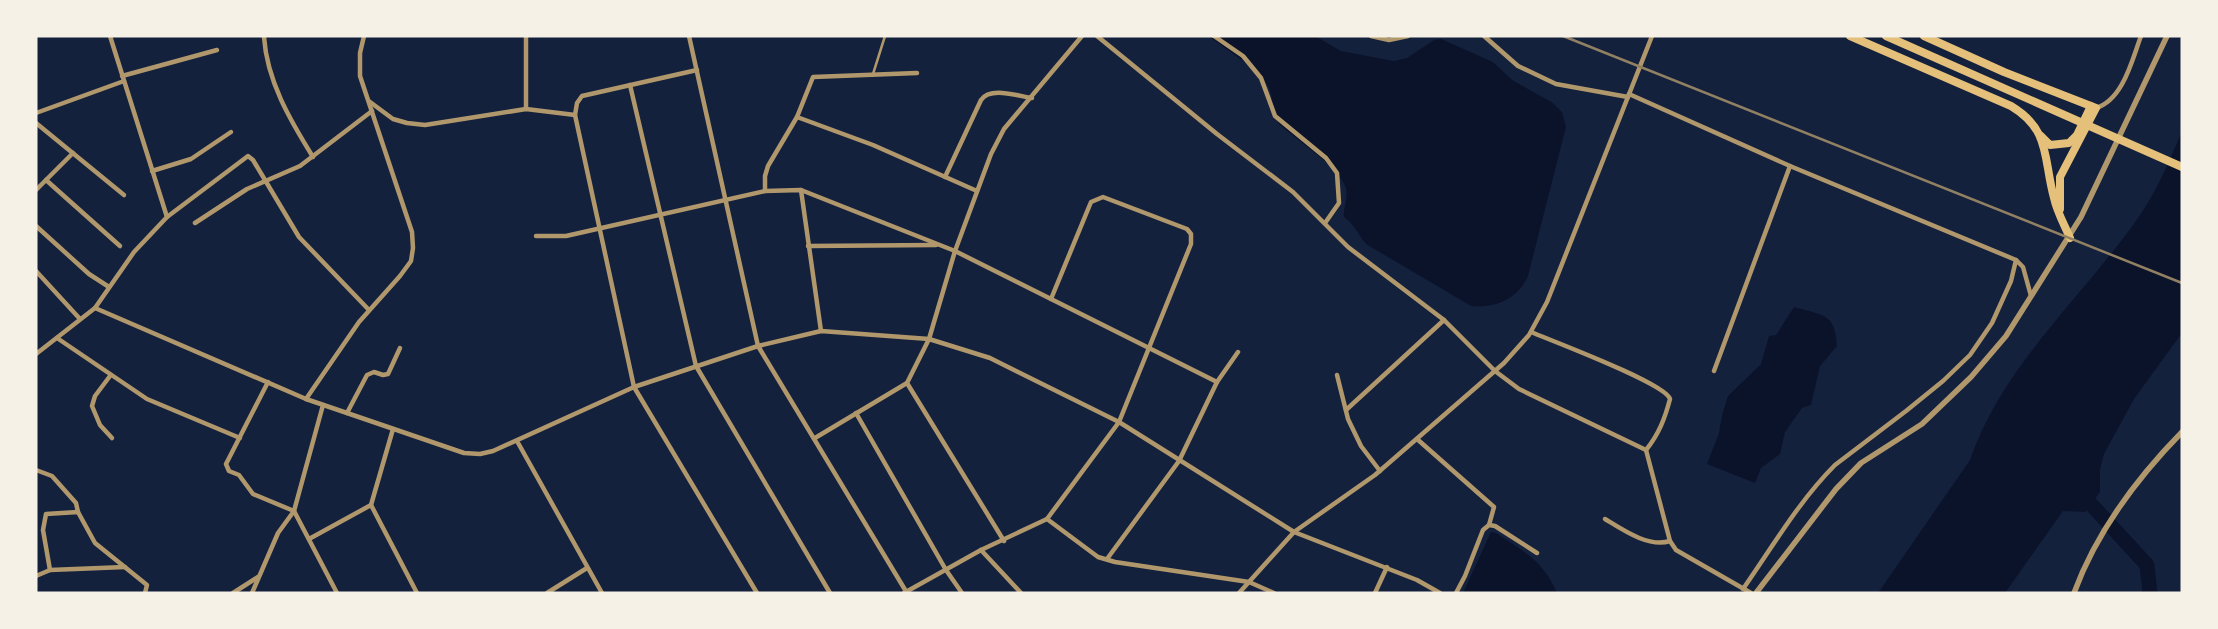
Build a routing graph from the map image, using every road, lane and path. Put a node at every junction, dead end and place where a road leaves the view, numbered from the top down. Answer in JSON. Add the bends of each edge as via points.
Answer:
{"nodes":[{"id":1,"x":110,"y":36,"type":"edge"},
{"id":2,"x":364,"y":36,"type":"edge"},
{"id":3,"x":526,"y":36,"type":"edge"},
{"id":4,"x":689,"y":36,"type":"edge"},
{"id":5,"x":885,"y":36,"type":"edge"},
{"id":6,"x":1082,"y":36,"type":"edge"},
{"id":7,"x":1097,"y":36,"type":"edge"},
{"id":8,"x":1214,"y":36,"type":"edge"},
{"id":9,"x":1371,"y":36,"type":"edge"},
{"id":10,"x":1408,"y":36,"type":"edge"},
{"id":11,"x":1484,"y":36,"type":"edge"},
{"id":12,"x":1652,"y":36,"type":"edge"},
{"id":13,"x":1850,"y":36,"type":"edge"},
{"id":14,"x":1886,"y":36,"type":"edge"},
{"id":15,"x":1924,"y":36,"type":"edge"},
{"id":16,"x":2141,"y":36,"type":"edge"},
{"id":17,"x":2167,"y":36,"type":"edge"},
{"id":18,"x":264,"y":37,"type":"edge"},
{"id":19,"x":217,"y":50,"type":"dead end"},
{"id":20,"x":696,"y":70,"type":"junction"},
{"id":21,"x":917,"y":73,"type":"dead end"},
{"id":22,"x":873,"y":74,"type":"junction"},
{"id":23,"x":123,"y":78,"type":"junction"},
{"id":24,"x":630,"y":85,"type":"junction"},
{"id":25,"x":1628,"y":96,"type":"junction"},
{"id":26,"x":1032,"y":98,"type":"junction"},
{"id":27,"x":369,"y":102,"type":"junction"},
{"id":28,"x":2093,"y":107,"type":"junction"},
{"id":29,"x":526,"y":109,"type":"junction"},
{"id":30,"x":372,"y":111,"type":"junction"},
{"id":31,"x":36,"y":113,"type":"edge"},
{"id":32,"x":575,"y":114,"type":"junction"},
{"id":33,"x":797,"y":117,"type":"junction"},
{"id":34,"x":36,"y":123,"type":"edge"},
{"id":35,"x":231,"y":132,"type":"dead end"},
{"id":36,"x":2039,"y":135,"type":"junction"},
{"id":37,"x":73,"y":153,"type":"junction"},
{"id":38,"x":313,"y":157,"type":"junction"},
{"id":39,"x":1790,"y":166,"type":"junction"},
{"id":40,"x":2182,"y":167,"type":"edge"},
{"id":41,"x":152,"y":172,"type":"junction"},
{"id":42,"x":945,"y":177,"type":"junction"},
{"id":43,"x":46,"y":180,"type":"junction"},
{"id":44,"x":266,"y":181,"type":"junction"},
{"id":45,"x":36,"y":190,"type":"edge"},
{"id":46,"x":765,"y":190,"type":"junction"},
{"id":47,"x":801,"y":190,"type":"junction"},
{"id":48,"x":977,"y":191,"type":"junction"},
{"id":49,"x":124,"y":195,"type":"dead end"},
{"id":50,"x":726,"y":201,"type":"junction"},
{"id":51,"x":662,"y":215,"type":"junction"},
{"id":52,"x":167,"y":217,"type":"junction"},
{"id":53,"x":2062,"y":221,"type":"junction"},
{"id":54,"x":195,"y":223,"type":"dead end"},
{"id":55,"x":1325,"y":223,"type":"junction"},
{"id":56,"x":36,"y":226,"type":"edge"},
{"id":57,"x":600,"y":229,"type":"junction"},
{"id":58,"x":536,"y":236,"type":"dead end"},
{"id":59,"x":2070,"y":238,"type":"junction"},
{"id":60,"x":940,"y":245,"type":"junction"},
{"id":61,"x":120,"y":246,"type":"dead end"},
{"id":62,"x":808,"y":246,"type":"junction"},
{"id":63,"x":955,"y":251,"type":"junction"},
{"id":64,"x":2016,"y":260,"type":"junction"},
{"id":65,"x":36,"y":271,"type":"edge"},
{"id":66,"x":109,"y":287,"type":"junction"},
{"id":67,"x":2031,"y":296,"type":"junction"},
{"id":68,"x":1051,"y":299,"type":"junction"},
{"id":69,"x":95,"y":308,"type":"junction"},
{"id":70,"x":369,"y":310,"type":"junction"},
{"id":71,"x":80,"y":319,"type":"junction"},
{"id":72,"x":1444,"y":320,"type":"junction"},
{"id":73,"x":821,"y":331,"type":"junction"},
{"id":74,"x":1531,"y":332,"type":"junction"},
{"id":75,"x":57,"y":338,"type":"junction"},
{"id":76,"x":929,"y":339,"type":"junction"},
{"id":77,"x":758,"y":346,"type":"junction"},
{"id":78,"x":400,"y":348,"type":"dead end"},
{"id":79,"x":1149,"y":348,"type":"junction"},
{"id":80,"x":1238,"y":352,"type":"dead end"},
{"id":81,"x":36,"y":354,"type":"edge"},
{"id":82,"x":696,"y":366,"type":"junction"},
{"id":83,"x":1496,"y":371,"type":"junction"},
{"id":84,"x":1714,"y":371,"type":"dead end"},
{"id":85,"x":1337,"y":375,"type":"dead end"},
{"id":86,"x":110,"y":376,"type":"junction"},
{"id":87,"x":268,"y":382,"type":"junction"},
{"id":88,"x":1216,"y":382,"type":"junction"},
{"id":89,"x":907,"y":383,"type":"junction"},
{"id":90,"x":634,"y":387,"type":"junction"},
{"id":91,"x":306,"y":399,"type":"junction"},
{"id":92,"x":322,"y":405,"type":"junction"},
{"id":93,"x":1346,"y":410,"type":"junction"},
{"id":94,"x":347,"y":413,"type":"junction"},
{"id":95,"x":856,"y":413,"type":"junction"},
{"id":96,"x":1119,"y":422,"type":"junction"},
{"id":97,"x":393,"y":429,"type":"junction"},
{"id":98,"x":2182,"y":432,"type":"edge"},
{"id":99,"x":112,"y":438,"type":"dead end"},
{"id":100,"x":240,"y":438,"type":"junction"},
{"id":101,"x":815,"y":438,"type":"junction"},
{"id":102,"x":1417,"y":439,"type":"junction"},
{"id":103,"x":517,"y":441,"type":"junction"},
{"id":104,"x":1646,"y":450,"type":"junction"},
{"id":105,"x":1179,"y":460,"type":"junction"},
{"id":106,"x":36,"y":470,"type":"edge"},
{"id":107,"x":1380,"y":471,"type":"junction"},
{"id":108,"x":371,"y":505,"type":"junction"},
{"id":109,"x":294,"y":511,"type":"junction"},
{"id":110,"x":78,"y":512,"type":"junction"},
{"id":111,"x":1047,"y":519,"type":"junction"},
{"id":112,"x":1605,"y":519,"type":"dead end"},
{"id":113,"x":1489,"y":526,"type":"junction"},
{"id":114,"x":1294,"y":532,"type":"junction"},
{"id":115,"x":309,"y":539,"type":"junction"},
{"id":116,"x":1004,"y":541,"type":"junction"},
{"id":117,"x":1670,"y":541,"type":"junction"},
{"id":118,"x":981,"y":550,"type":"junction"},
{"id":119,"x":1537,"y":553,"type":"dead end"},
{"id":120,"x":1107,"y":559,"type":"junction"},
{"id":121,"x":125,"y":567,"type":"junction"},
{"id":122,"x":1387,"y":567,"type":"junction"},
{"id":123,"x":587,"y":568,"type":"junction"},
{"id":124,"x":50,"y":570,"type":"junction"},
{"id":125,"x":946,"y":570,"type":"junction"},
{"id":126,"x":36,"y":576,"type":"edge"},
{"id":127,"x":259,"y":576,"type":"junction"},
{"id":128,"x":1249,"y":582,"type":"junction"},
{"id":129,"x":1744,"y":589,"type":"junction"},
{"id":130,"x":906,"y":592,"type":"edge"},
{"id":131,"x":146,"y":593,"type":"edge"},
{"id":132,"x":233,"y":593,"type":"edge"},
{"id":133,"x":252,"y":593,"type":"edge"},
{"id":134,"x":337,"y":593,"type":"edge"},
{"id":135,"x":417,"y":593,"type":"edge"},
{"id":136,"x":547,"y":593,"type":"edge"},
{"id":137,"x":602,"y":593,"type":"edge"},
{"id":138,"x":757,"y":593,"type":"edge"},
{"id":139,"x":830,"y":593,"type":"edge"},
{"id":140,"x":962,"y":593,"type":"edge"},
{"id":141,"x":1021,"y":593,"type":"edge"},
{"id":142,"x":1239,"y":593,"type":"edge"},
{"id":143,"x":1274,"y":593,"type":"edge"},
{"id":144,"x":1375,"y":593,"type":"edge"},
{"id":145,"x":1440,"y":593,"type":"edge"},
{"id":146,"x":1456,"y":593,"type":"edge"},
{"id":147,"x":1751,"y":593,"type":"edge"},
{"id":148,"x":1756,"y":593,"type":"edge"},
{"id":149,"x":2074,"y":593,"type":"edge"}],
"edges":[{"from":1,"to":23,"type":"street"},
{"from":2,"to":27,"type":"street","via":[[360,76]]},
{"from":3,"to":29,"type":"street"},
{"from":4,"to":20,"type":"street"},
{"from":5,"to":22,"type":"lane"},
{"from":6,"to":26,"type":"street"},
{"from":7,"to":55,"type":"street","via":[[1293,192]]},
{"from":8,"to":55,"type":"street","via":[[1243,56],[1261,78],[1275,116],[1326,158],[1338,173],[1339,203]]},
{"from":9,"to":10,"type":"street","via":[[1389,40]]},
{"from":11,"to":25,"type":"street","via":[[1518,66],[1556,84]]},
{"from":12,"to":25,"type":"street"},
{"from":13,"to":36,"type":"main road","via":[[2011,106],[2034,122]]},
{"from":14,"to":40,"type":"main road"},
{"from":15,"to":28,"type":"main road"},
{"from":16,"to":28,"type":"street","via":[[2128,71],[2112,98],[2105,105]]},
{"from":17,"to":59,"type":"street"},
{"from":18,"to":38,"type":"street","via":[[271,74],[286,111]]},
{"from":19,"to":23,"type":"street"},
{"from":20,"to":24,"type":"street"},
{"from":20,"to":50,"type":"street"},
{"from":21,"to":22,"type":"street"},
{"from":22,"to":33,"type":"street","via":[[813,77]]},
{"from":23,"to":31,"type":"street"},
{"from":23,"to":41,"type":"street"},
{"from":24,"to":32,"type":"street","via":[[582,96],[576,103]]},
{"from":24,"to":51,"type":"street"},
{"from":25,"to":39,"type":"street"},
{"from":25,"to":74,"type":"street","via":[[1547,302]]},
{"from":26,"to":42,"type":"street","via":[[992,92],[985,94]]},
{"from":26,"to":48,"type":"street","via":[[1004,129]]},
{"from":27,"to":29,"type":"street","via":[[393,119],[425,125]]},
{"from":27,"to":30,"type":"street"},
{"from":28,"to":36,"type":"main road","via":[[2069,143],[2050,145]]},
{"from":28,"to":53,"type":"main road","via":[[2060,177]]},
{"from":29,"to":32,"type":"street"},
{"from":30,"to":38,"type":"street"},
{"from":30,"to":70,"type":"street","via":[[412,232],[413,248],[411,261]]},
{"from":32,"to":57,"type":"street"},
{"from":33,"to":42,"type":"street","via":[[873,145]]},
{"from":33,"to":46,"type":"street","via":[[768,166]]},
{"from":34,"to":37,"type":"street"},
{"from":35,"to":41,"type":"street","via":[[191,159]]},
{"from":36,"to":53,"type":"main road"},
{"from":37,"to":43,"type":"street"},
{"from":37,"to":49,"type":"street"},
{"from":38,"to":44,"type":"street"},
{"from":39,"to":64,"type":"street"},
{"from":39,"to":84,"type":"street"},
{"from":41,"to":52,"type":"street"},
{"from":42,"to":48,"type":"street"},
{"from":43,"to":45,"type":"street"},
{"from":43,"to":61,"type":"street"},
{"from":44,"to":52,"type":"street","via":[[248,156]]},
{"from":44,"to":54,"type":"street","via":[[231,198]]},
{"from":44,"to":70,"type":"street","via":[[299,237]]},
{"from":46,"to":47,"type":"street"},
{"from":46,"to":50,"type":"street"},
{"from":47,"to":60,"type":"street"},
{"from":47,"to":62,"type":"street"},
{"from":48,"to":63,"type":"street"},
{"from":50,"to":51,"type":"street"},
{"from":50,"to":77,"type":"street"},
{"from":51,"to":57,"type":"street"},
{"from":51,"to":82,"type":"street"},
{"from":52,"to":66,"type":"street","via":[[134,252]]},
{"from":53,"to":59,"type":"main road"},
{"from":55,"to":72,"type":"street","via":[[1359,256]]},
{"from":56,"to":66,"type":"street","via":[[89,274]]},
{"from":57,"to":58,"type":"street","via":[[566,236]]},
{"from":57,"to":90,"type":"street"},
{"from":59,"to":67,"type":"street","via":[[2052,260]]},
{"from":60,"to":62,"type":"street"},
{"from":60,"to":63,"type":"street"},
{"from":62,"to":73,"type":"street"},
{"from":63,"to":68,"type":"street"},
{"from":63,"to":76,"type":"street"},
{"from":64,"to":67,"type":"street","via":[[2023,267]]},
{"from":64,"to":129,"type":"street","via":[[1992,323],[1970,355],[1943,381],[1820,480]]},
{"from":65,"to":71,"type":"street"},
{"from":66,"to":69,"type":"street"},
{"from":67,"to":148,"type":"street","via":[[2006,336],[1971,377],[1922,424],[1861,463],[1836,489]]},
{"from":68,"to":79,"type":"street"},
{"from":68,"to":79,"type":"street","via":[[1091,202],[1096,198],[1103,197],[1188,229],[1190,244]]},
{"from":69,"to":71,"type":"street"},
{"from":69,"to":87,"type":"street"},
{"from":70,"to":91,"type":"street"},
{"from":71,"to":75,"type":"street"},
{"from":72,"to":83,"type":"street"},
{"from":72,"to":93,"type":"street"},
{"from":73,"to":76,"type":"street"},
{"from":73,"to":77,"type":"street"},
{"from":74,"to":83,"type":"street"},
{"from":74,"to":104,"type":"street","via":[[1666,391],[1670,399],[1666,416],[1657,437]]},
{"from":75,"to":81,"type":"street"},
{"from":75,"to":86,"type":"street"},
{"from":76,"to":89,"type":"street"},
{"from":76,"to":96,"type":"street","via":[[990,358]]},
{"from":77,"to":82,"type":"street"},
{"from":77,"to":101,"type":"street"},
{"from":78,"to":94,"type":"street","via":[[388,374],[374,372],[367,375]]},
{"from":79,"to":88,"type":"street"},
{"from":79,"to":96,"type":"street"},
{"from":80,"to":88,"type":"street"},
{"from":82,"to":90,"type":"street"},
{"from":82,"to":139,"type":"street"},
{"from":83,"to":102,"type":"street"},
{"from":83,"to":104,"type":"street","via":[[1519,389]]},
{"from":85,"to":93,"type":"street"},
{"from":86,"to":99,"type":"street","via":[[95,396],[92,406],[100,425]]},
{"from":86,"to":100,"type":"street","via":[[147,399]]},
{"from":87,"to":91,"type":"street"},
{"from":87,"to":100,"type":"street"},
{"from":88,"to":105,"type":"street"},
{"from":89,"to":95,"type":"street"},
{"from":89,"to":116,"type":"street"},
{"from":90,"to":103,"type":"street"},
{"from":90,"to":138,"type":"street"},
{"from":91,"to":92,"type":"street"},
{"from":92,"to":94,"type":"street"},
{"from":92,"to":109,"type":"street"},
{"from":93,"to":107,"type":"street","via":[[1361,446]]},
{"from":94,"to":97,"type":"street"},
{"from":95,"to":101,"type":"street"},
{"from":95,"to":125,"type":"street"},
{"from":96,"to":105,"type":"street"},
{"from":96,"to":111,"type":"street"},
{"from":97,"to":103,"type":"street","via":[[464,453],[480,454]]},
{"from":97,"to":108,"type":"street"},
{"from":98,"to":149,"type":"street","via":[[2139,480],[2118,510],[2080,576]]},
{"from":100,"to":109,"type":"street","via":[[226,468],[240,475],[253,494]]},
{"from":101,"to":130,"type":"street"},
{"from":102,"to":107,"type":"street"},
{"from":102,"to":113,"type":"street","via":[[1494,507]]},
{"from":103,"to":123,"type":"street"},
{"from":104,"to":117,"type":"street"},
{"from":105,"to":114,"type":"street"},
{"from":105,"to":120,"type":"street"},
{"from":106,"to":110,"type":"street","via":[[52,476],[76,503]]},
{"from":107,"to":114,"type":"street"},
{"from":108,"to":115,"type":"street"},
{"from":108,"to":135,"type":"street"},
{"from":109,"to":115,"type":"street"},
{"from":109,"to":127,"type":"street","via":[[278,533]]},
{"from":110,"to":121,"type":"street","via":[[95,543]]},
{"from":110,"to":124,"type":"street","via":[[46,514],[42,530]]},
{"from":111,"to":116,"type":"street"},
{"from":111,"to":120,"type":"street","via":[[1098,557]]},
{"from":112,"to":117,"type":"street","via":[[1654,543]]},
{"from":113,"to":119,"type":"street","via":[[1495,526]]},
{"from":113,"to":146,"type":"street","via":[[1483,530]]},
{"from":114,"to":122,"type":"street"},
{"from":114,"to":128,"type":"street"},
{"from":115,"to":134,"type":"street"},
{"from":116,"to":118,"type":"street"},
{"from":117,"to":129,"type":"street","via":[[1684,556]]},
{"from":118,"to":125,"type":"street"},
{"from":118,"to":141,"type":"street"},
{"from":120,"to":128,"type":"street"},
{"from":121,"to":124,"type":"street"},
{"from":121,"to":131,"type":"street","via":[[147,585]]},
{"from":122,"to":144,"type":"street"},
{"from":122,"to":145,"type":"street"},
{"from":123,"to":136,"type":"street"},
{"from":123,"to":137,"type":"street"},
{"from":124,"to":126,"type":"street"},
{"from":125,"to":130,"type":"street"},
{"from":125,"to":140,"type":"street"},
{"from":127,"to":132,"type":"street"},
{"from":127,"to":133,"type":"street"},
{"from":128,"to":142,"type":"street"},
{"from":128,"to":143,"type":"street"},
{"from":129,"to":147,"type":"street"}]}
